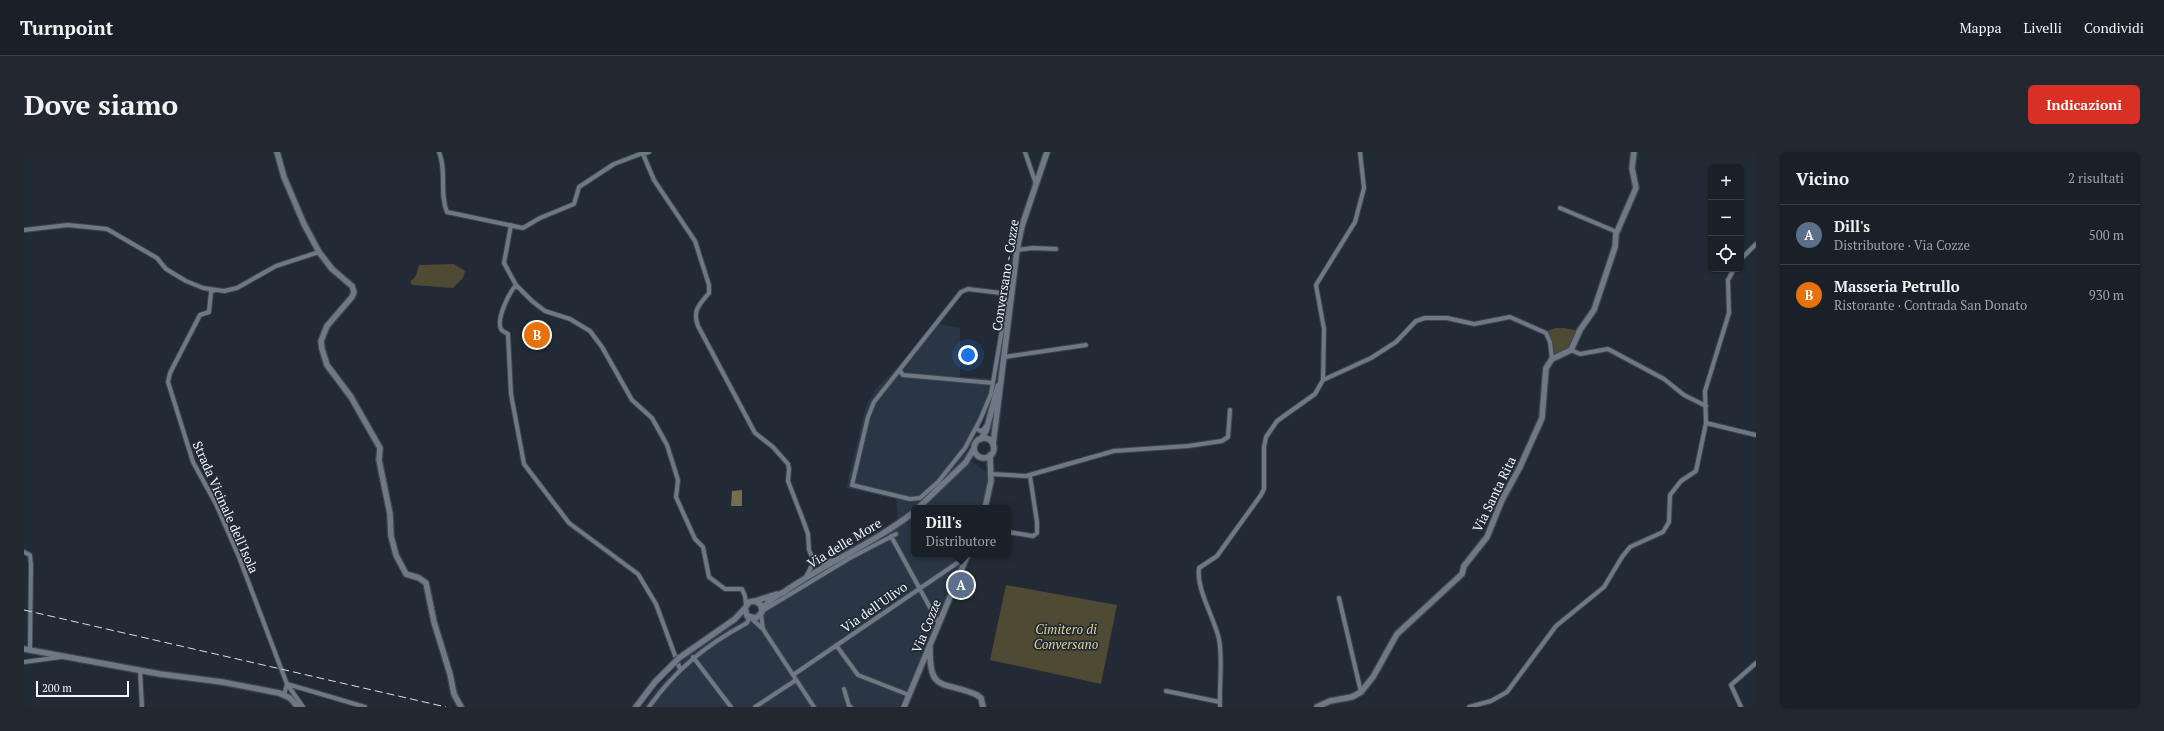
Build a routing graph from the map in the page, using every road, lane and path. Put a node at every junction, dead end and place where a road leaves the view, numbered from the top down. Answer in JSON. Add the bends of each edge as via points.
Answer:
{"nodes":[{"id":1,"x":278,"y":152,"type":"edge"},
{"id":2,"x":439,"y":152,"type":"edge"},
{"id":3,"x":649,"y":152,"type":"edge"},
{"id":4,"x":1025,"y":152,"type":"edge"},
{"id":5,"x":1046,"y":152,"type":"edge"},
{"id":6,"x":1360,"y":152,"type":"edge"},
{"id":7,"x":1634,"y":152,"type":"edge"},
{"id":8,"x":643,"y":153,"type":"edge"},
{"id":9,"x":1036,"y":184,"type":"junction"},
{"id":10,"x":1560,"y":208,"type":"dead end"},
{"id":11,"x":511,"y":225,"type":"junction"},
{"id":12,"x":24,"y":230,"type":"edge"},
{"id":13,"x":1617,"y":232,"type":"junction"},
{"id":14,"x":1756,"y":244,"type":"edge"},
{"id":15,"x":1056,"y":249,"type":"dead end"},
{"id":16,"x":1017,"y":250,"type":"junction"},
{"id":17,"x":319,"y":252,"type":"junction"},
{"id":18,"x":1744,"y":256,"type":"edge"},
{"id":19,"x":1732,"y":272,"type":"edge"},
{"id":20,"x":516,"y":285,"type":"junction"},
{"id":21,"x":214,"y":290,"type":"junction"},
{"id":22,"x":1086,"y":345,"type":"dead end"},
{"id":23,"x":1571,"y":350,"type":"junction"},
{"id":24,"x":1004,"y":357,"type":"junction"},
{"id":25,"x":1552,"y":359,"type":"junction"},
{"id":26,"x":900,"y":371,"type":"junction"},
{"id":27,"x":1323,"y":380,"type":"junction"},
{"id":28,"x":993,"y":383,"type":"junction"},
{"id":29,"x":996,"y":396,"type":"junction"},
{"id":30,"x":1706,"y":406,"type":"junction"},
{"id":31,"x":1230,"y":410,"type":"dead end"},
{"id":32,"x":1706,"y":423,"type":"junction"},
{"id":33,"x":976,"y":428,"type":"junction"},
{"id":34,"x":1756,"y":435,"type":"edge"},
{"id":35,"x":981,"y":439,"type":"junction"},
{"id":36,"x":993,"y":445,"type":"junction"},
{"id":37,"x":965,"y":446,"type":"junction"},
{"id":38,"x":974,"y":448,"type":"junction"},
{"id":39,"x":970,"y":455,"type":"junction"},
{"id":40,"x":990,"y":455,"type":"junction"},
{"id":41,"x":981,"y":457,"type":"junction"},
{"id":42,"x":966,"y":462,"type":"junction"},
{"id":43,"x":991,"y":471,"type":"junction"},
{"id":44,"x":1030,"y":476,"type":"junction"},
{"id":45,"x":921,"y":505,"type":"edge"},
{"id":46,"x":985,"y":505,"type":"edge"},
{"id":47,"x":911,"y":514,"type":"edge"},
{"id":48,"x":1011,"y":532,"type":"edge"},
{"id":49,"x":896,"y":534,"type":"dead end"},
{"id":50,"x":891,"y":536,"type":"junction"},
{"id":51,"x":24,"y":552,"type":"edge"},
{"id":52,"x":964,"y":557,"type":"edge"},
{"id":53,"x":966,"y":557,"type":"edge"},
{"id":54,"x":837,"y":560,"type":"junction"},
{"id":55,"x":814,"y":561,"type":"junction"},
{"id":56,"x":806,"y":578,"type":"junction"},
{"id":57,"x":920,"y":588,"type":"junction"},
{"id":58,"x":784,"y":591,"type":"junction"},
{"id":59,"x":745,"y":596,"type":"junction"},
{"id":60,"x":1340,"y":598,"type":"dead end"},
{"id":61,"x":754,"y":601,"type":"junction"},
{"id":62,"x":745,"y":607,"type":"junction"},
{"id":63,"x":762,"y":612,"type":"junction"},
{"id":64,"x":749,"y":617,"type":"junction"},
{"id":65,"x":735,"y":619,"type":"junction"},
{"id":66,"x":939,"y":624,"type":"junction"},
{"id":67,"x":763,"y":629,"type":"junction"},
{"id":68,"x":930,"y":645,"type":"junction"},
{"id":69,"x":836,"y":646,"type":"junction"},
{"id":70,"x":27,"y":649,"type":"edge"},
{"id":71,"x":64,"y":656,"type":"junction"},
{"id":72,"x":693,"y":657,"type":"junction"},
{"id":73,"x":24,"y":662,"type":"edge"},
{"id":74,"x":1756,"y":663,"type":"edge"},
{"id":75,"x":680,"y":669,"type":"junction"},
{"id":76,"x":140,"y":670,"type":"junction"},
{"id":77,"x":793,"y":676,"type":"junction"},
{"id":78,"x":796,"y":680,"type":"junction"},
{"id":79,"x":287,"y":684,"type":"junction"},
{"id":80,"x":844,"y":690,"type":"dead end"},
{"id":81,"x":1166,"y":691,"type":"dead end"},
{"id":82,"x":1361,"y":692,"type":"junction"},
{"id":83,"x":284,"y":695,"type":"junction"},
{"id":84,"x":909,"y":695,"type":"junction"},
{"id":85,"x":290,"y":698,"type":"junction"},
{"id":86,"x":1220,"y":702,"type":"junction"},
{"id":87,"x":142,"y":707,"type":"edge"},
{"id":88,"x":295,"y":707,"type":"edge"},
{"id":89,"x":298,"y":707,"type":"edge"},
{"id":90,"x":303,"y":707,"type":"edge"},
{"id":91,"x":365,"y":707,"type":"edge"},
{"id":92,"x":461,"y":707,"type":"edge"},
{"id":93,"x":636,"y":707,"type":"edge"},
{"id":94,"x":648,"y":707,"type":"edge"},
{"id":95,"x":731,"y":707,"type":"edge"},
{"id":96,"x":755,"y":707,"type":"edge"},
{"id":97,"x":814,"y":707,"type":"edge"},
{"id":98,"x":851,"y":707,"type":"edge"},
{"id":99,"x":904,"y":707,"type":"edge"},
{"id":100,"x":983,"y":707,"type":"edge"},
{"id":101,"x":1220,"y":707,"type":"edge"},
{"id":102,"x":1317,"y":707,"type":"edge"},
{"id":103,"x":1470,"y":707,"type":"edge"},
{"id":104,"x":1741,"y":707,"type":"edge"}],
"edges":[{"from":1,"to":17,"type":"street","via":[[284,177]]},
{"from":2,"to":11,"type":"street","via":[[445,178],[444,206],[447,212]]},
{"from":3,"to":8,"type":"street"},
{"from":4,"to":9,"type":"street"},
{"from":5,"to":9,"type":"street","name":"Conversano - Cozze"},
{"from":6,"to":27,"type":"street","via":[[1364,188],[1356,222],[1317,283],[1324,328]]},
{"from":7,"to":13,"type":"street","via":[[1632,168],[1636,188]]},
{"from":8,"to":11,"type":"street","via":[[614,164],[579,187],[574,204],[525,228]]},
{"from":8,"to":55,"type":"street","via":[[654,180],[691,233],[699,252],[710,289],[697,306],[695,314],[698,326],[754,433],[776,450],[788,464],[788,481],[808,534],[809,550]]},
{"from":9,"to":16,"type":"street","name":"Conversano - Cozze"},
{"from":10,"to":13,"type":"street"},
{"from":11,"to":20,"type":"street","via":[[504,263]]},
{"from":12,"to":21,"type":"street","via":[[68,225],[107,229],[157,258],[166,269],[186,281]]},
{"from":13,"to":23,"type":"street","via":[[1615,247],[1594,310],[1580,330]]},
{"from":14,"to":18,"type":"street"},
{"from":15,"to":16,"type":"street"},
{"from":16,"to":24,"type":"street","name":"Conversano - Cozze"},
{"from":17,"to":21,"type":"street","via":[[276,266],[238,288]]},
{"from":17,"to":92,"type":"street","via":[[332,269],[352,286],[354,292],[348,304],[323,334],[321,341],[327,366],[351,397],[380,448],[382,478],[396,556],[406,574],[426,583],[454,694]]},
{"from":19,"to":30,"type":"street","via":[[1728,280],[1729,313],[1706,391]]},
{"from":20,"to":59,"type":"street","via":[[545,311],[570,319],[590,331],[602,347],[632,400],[652,418],[667,445],[678,480],[676,497],[695,539],[703,547],[709,577],[725,589],[742,589]]},
{"from":20,"to":75,"type":"street","via":[[506,300],[500,326],[509,338],[511,394],[522,461],[569,523],[638,574],[656,604]]},
{"from":21,"to":79,"type":"street","name":"Strada Vicinale dell'Isola","via":[[211,292],[208,312],[200,316],[170,372],[168,382],[193,462],[216,504],[236,550]]},
{"from":22,"to":24,"type":"street"},
{"from":23,"to":25,"type":"street"},
{"from":23,"to":30,"type":"street","via":[[1580,354],[1608,349],[1652,372],[1684,395]]},
{"from":24,"to":29,"type":"street"},
{"from":24,"to":36,"type":"street"},
{"from":25,"to":27,"type":"street","via":[[1546,333],[1514,319],[1474,324],[1447,318],[1425,318],[1416,321],[1396,342],[1371,358]]},
{"from":25,"to":82,"type":"street","name":"Via Santa Rita","via":[[1546,368],[1542,418],[1487,537],[1464,566],[1462,574],[1397,634],[1373,677]]},
{"from":26,"to":28,"type":"street","via":[[903,375]]},
{"from":26,"to":28,"type":"street","via":[[902,365],[961,292],[968,289],[1001,293],[1006,300]]},
{"from":26,"to":37,"type":"street","via":[[871,408],[852,485],[910,499],[920,498],[938,482]]},
{"from":27,"to":86,"type":"street","via":[[1315,394],[1283,416],[1271,430],[1265,441],[1264,489],[1261,495],[1217,556],[1199,568],[1201,588],[1215,623],[1220,646]]},
{"from":28,"to":33,"type":"street","via":[[991,394]]},
{"from":29,"to":33,"type":"street","via":[[986,428],[980,431]]},
{"from":29,"to":35,"type":"street","via":[[986,431]]},
{"from":30,"to":32,"type":"street"},
{"from":31,"to":44,"type":"street","via":[[1226,440],[1188,446],[1114,451]]},
{"from":32,"to":34,"type":"street"},
{"from":32,"to":103,"type":"street","via":[[1696,471],[1681,481],[1670,495],[1669,522],[1663,532],[1630,547],[1604,587],[1556,626],[1507,692],[1491,701]]},
{"from":33,"to":37,"type":"street"},
{"from":35,"to":36,"type":"street","via":[[987,439]]},
{"from":35,"to":38,"type":"street"},
{"from":36,"to":40,"type":"street"},
{"from":37,"to":38,"type":"street"},
{"from":37,"to":39,"type":"street"},
{"from":38,"to":39,"type":"street"},
{"from":38,"to":41,"type":"street"},
{"from":39,"to":42,"type":"street"},
{"from":40,"to":41,"type":"street"},
{"from":40,"to":43,"type":"street"},
{"from":41,"to":42,"type":"street"},
{"from":41,"to":43,"type":"street"},
{"from":42,"to":45,"type":"street"},
{"from":43,"to":44,"type":"street"},
{"from":43,"to":46,"type":"street"},
{"from":44,"to":48,"type":"street","via":[[1037,533],[1033,536]]},
{"from":47,"to":54,"type":"street","name":"Via delle More"},
{"from":49,"to":50,"type":"street"},
{"from":50,"to":57,"type":"street"},
{"from":50,"to":63,"type":"street"},
{"from":51,"to":70,"type":"street","via":[[30,555],[31,560]]},
{"from":52,"to":57,"type":"street","name":"Via dell'Ulivo"},
{"from":53,"to":66,"type":"street","name":"Via Cozze"},
{"from":54,"to":55,"type":"street","via":[[821,563]]},
{"from":54,"to":56,"type":"street","name":"Via delle More"},
{"from":55,"to":56,"type":"street"},
{"from":56,"to":58,"type":"street","name":"Via delle More"},
{"from":57,"to":66,"type":"street"},
{"from":57,"to":69,"type":"street","name":"Via dell'Ulivo"},
{"from":58,"to":61,"type":"street"},
{"from":58,"to":63,"type":"street","via":[[765,606]]},
{"from":59,"to":61,"type":"street"},
{"from":59,"to":62,"type":"street"},
{"from":60,"to":82,"type":"street"},
{"from":61,"to":62,"type":"street"},
{"from":61,"to":63,"type":"street","via":[[761,605]]},
{"from":62,"to":64,"type":"street"},
{"from":62,"to":65,"type":"street"},
{"from":63,"to":64,"type":"street","via":[[756,618]]},
{"from":63,"to":67,"type":"street"},
{"from":64,"to":65,"type":"street"},
{"from":64,"to":67,"type":"street"},
{"from":64,"to":72,"type":"street","via":[[747,623]]},
{"from":65,"to":93,"type":"street","via":[[677,660],[655,682]]},
{"from":66,"to":68,"type":"street","name":"Via Cozze"},
{"from":67,"to":77,"type":"street"},
{"from":68,"to":84,"type":"street","name":"Via Cozze"},
{"from":68,"to":100,"type":"street","via":[[931,672],[937,682],[977,695]]},
{"from":69,"to":77,"type":"street","name":"Via dell'Ulivo"},
{"from":69,"to":84,"type":"street","via":[[858,675]]},
{"from":70,"to":71,"type":"street"},
{"from":71,"to":73,"type":"street"},
{"from":71,"to":76,"type":"street"},
{"from":72,"to":75,"type":"street"},
{"from":72,"to":95,"type":"street"},
{"from":74,"to":104,"type":"street","via":[[1731,685]]},
{"from":75,"to":94,"type":"street"},
{"from":76,"to":83,"type":"street","via":[[222,682]]},
{"from":76,"to":87,"type":"street"},
{"from":77,"to":78,"type":"street"},
{"from":78,"to":96,"type":"street"},
{"from":78,"to":97,"type":"street"},
{"from":79,"to":83,"type":"street"},
{"from":79,"to":90,"type":"street","name":"Strada Vicinale dell'Isola"},
{"from":79,"to":91,"type":"street"},
{"from":80,"to":98,"type":"street"},
{"from":81,"to":86,"type":"street"},
{"from":82,"to":102,"type":"street"},
{"from":83,"to":85,"type":"street"},
{"from":84,"to":99,"type":"street","name":"Via Cozze"},
{"from":85,"to":88,"type":"street"},
{"from":85,"to":89,"type":"street"},
{"from":86,"to":101,"type":"street"}]}
